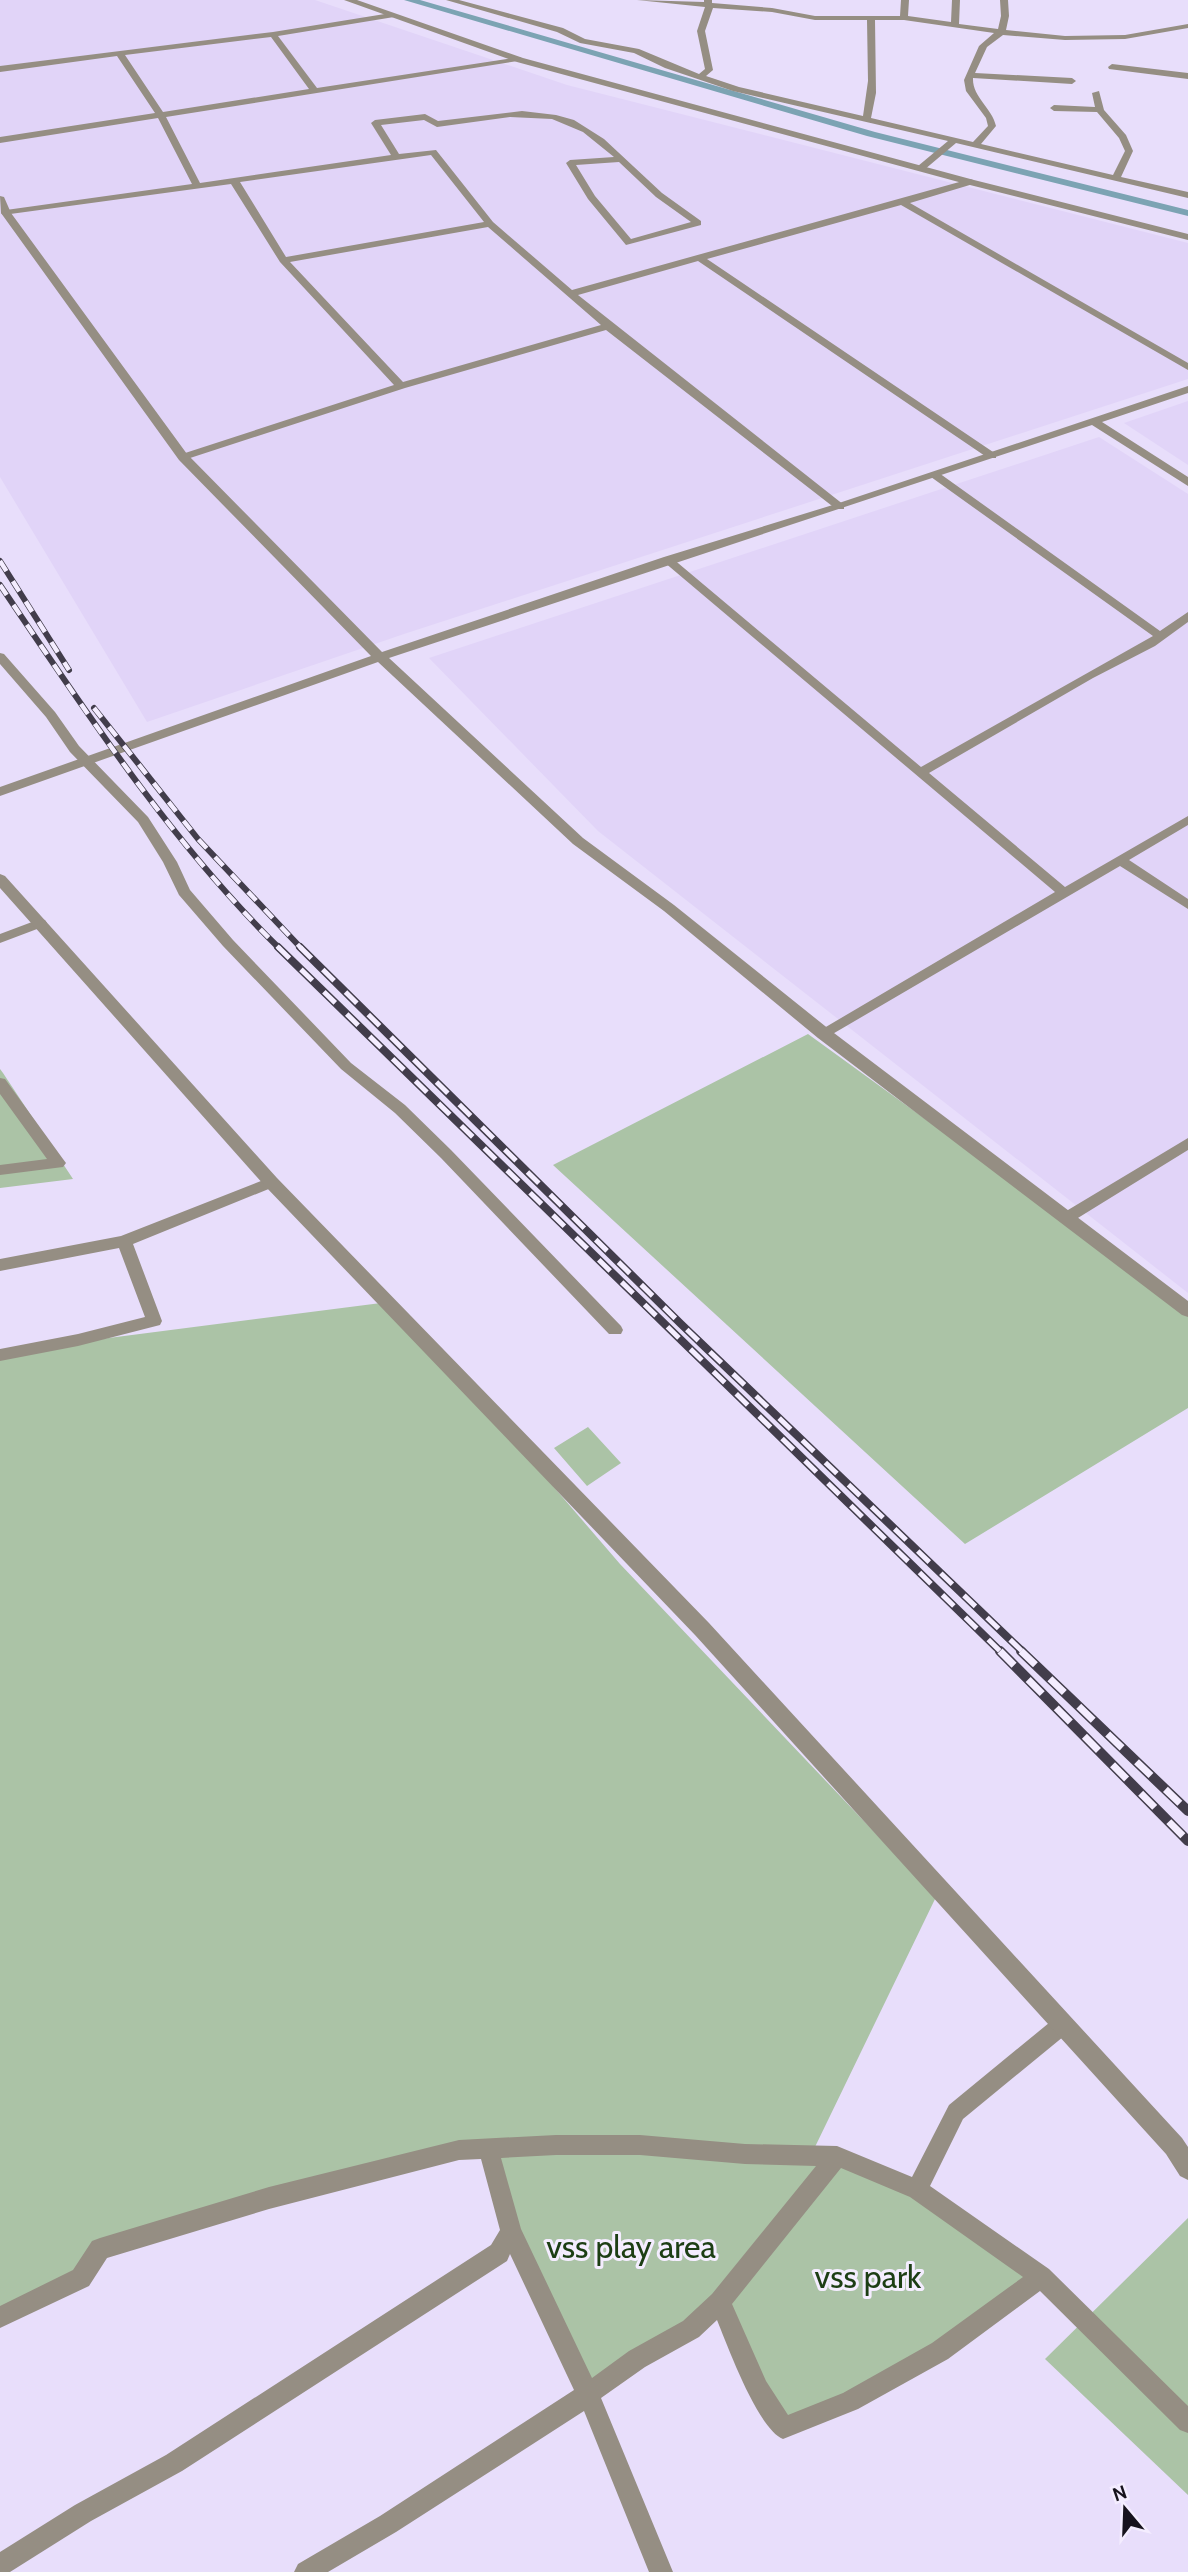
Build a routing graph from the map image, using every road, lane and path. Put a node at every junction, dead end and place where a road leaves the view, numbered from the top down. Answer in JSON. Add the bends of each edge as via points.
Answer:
{"nodes":[{"id":1,"x":348,"y":0,"type":"edge"},
{"id":2,"x":450,"y":0,"type":"edge"},
{"id":3,"x":641,"y":0,"type":"edge"},
{"id":4,"x":905,"y":0,"type":"edge"},
{"id":5,"x":956,"y":0,"type":"edge"},
{"id":6,"x":1004,"y":0,"type":"edge"},
{"id":7,"x":708,"y":3,"type":"edge"},
{"id":8,"x":391,"y":15,"type":"junction"},
{"id":9,"x":871,"y":18,"type":"junction"},
{"id":10,"x":904,"y":18,"type":"junction"},
{"id":11,"x":954,"y":25,"type":"junction"},
{"id":12,"x":1188,"y":26,"type":"edge"},
{"id":13,"x":1001,"y":32,"type":"junction"},
{"id":14,"x":273,"y":34,"type":"junction"},
{"id":15,"x":119,"y":53,"type":"junction"},
{"id":16,"x":520,"y":60,"type":"junction"},
{"id":17,"x":1112,"y":66,"type":"dead end"},
{"id":18,"x":0,"y":69,"type":"edge"},
{"id":19,"x":970,"y":75,"type":"junction"},
{"id":20,"x":1188,"y":76,"type":"edge"},
{"id":21,"x":700,"y":77,"type":"junction"},
{"id":22,"x":1072,"y":81,"type":"dead end"},
{"id":23,"x":315,"y":91,"type":"junction"},
{"id":24,"x":1096,"y":93,"type":"dead end"},
{"id":25,"x":1056,"y":109,"type":"dead end"},
{"id":26,"x":1100,"y":110,"type":"junction"},
{"id":27,"x":161,"y":116,"type":"junction"},
{"id":28,"x":867,"y":118,"type":"junction"},
{"id":29,"x":0,"y":140,"type":"edge"},
{"id":30,"x":953,"y":141,"type":"junction"},
{"id":31,"x":976,"y":144,"type":"junction"},
{"id":32,"x":396,"y":157,"type":"junction"},
{"id":33,"x":622,"y":159,"type":"junction"},
{"id":34,"x":921,"y":168,"type":"junction"},
{"id":35,"x":1116,"y":178,"type":"junction"},
{"id":36,"x":233,"y":179,"type":"junction"},
{"id":37,"x":970,"y":182,"type":"junction"},
{"id":38,"x":197,"y":185,"type":"junction"},
{"id":39,"x":1188,"y":195,"type":"edge"},
{"id":40,"x":902,"y":202,"type":"junction"},
{"id":41,"x":3,"y":206,"type":"edge"},
{"id":42,"x":489,"y":225,"type":"junction"},
{"id":43,"x":1188,"y":237,"type":"edge"},
{"id":44,"x":699,"y":258,"type":"junction"},
{"id":45,"x":283,"y":260,"type":"junction"},
{"id":46,"x":569,"y":294,"type":"junction"},
{"id":47,"x":608,"y":326,"type":"junction"},
{"id":48,"x":1188,"y":367,"type":"edge"},
{"id":49,"x":401,"y":386,"type":"junction"},
{"id":50,"x":1188,"y":389,"type":"edge"},
{"id":51,"x":1093,"y":421,"type":"junction"},
{"id":52,"x":992,"y":456,"type":"junction"},
{"id":53,"x":183,"y":457,"type":"junction"},
{"id":54,"x":935,"y":475,"type":"junction"},
{"id":55,"x":1188,"y":482,"type":"edge"},
{"id":56,"x":840,"y":507,"type":"junction"},
{"id":57,"x":668,"y":560,"type":"junction"},
{"id":58,"x":1188,"y":616,"type":"edge"},
{"id":59,"x":1160,"y":636,"type":"junction"},
{"id":60,"x":0,"y":657,"type":"edge"},
{"id":61,"x":380,"y":657,"type":"junction"},
{"id":62,"x":87,"y":763,"type":"junction"},
{"id":63,"x":921,"y":772,"type":"junction"},
{"id":64,"x":0,"y":792,"type":"edge"},
{"id":65,"x":1188,"y":820,"type":"edge"},
{"id":66,"x":1120,"y":860,"type":"junction"},
{"id":67,"x":0,"y":879,"type":"edge"},
{"id":68,"x":1065,"y":893,"type":"junction"},
{"id":69,"x":1188,"y":905,"type":"edge"},
{"id":70,"x":40,"y":923,"type":"junction"},
{"id":71,"x":0,"y":939,"type":"edge"},
{"id":72,"x":824,"y":1034,"type":"junction"},
{"id":73,"x":0,"y":1083,"type":"edge"},
{"id":74,"x":1188,"y":1143,"type":"edge"},
{"id":75,"x":0,"y":1170,"type":"edge"},
{"id":76,"x":271,"y":1182,"type":"junction"},
{"id":77,"x":1068,"y":1217,"type":"junction"},
{"id":78,"x":124,"y":1241,"type":"junction"},
{"id":79,"x":0,"y":1265,"type":"edge"},
{"id":80,"x":1188,"y":1310,"type":"edge"},
{"id":81,"x":615,"y":1330,"type":"dead end"},
{"id":82,"x":0,"y":1355,"type":"edge"},
{"id":83,"x":1062,"y":2025,"type":"junction"},
{"id":84,"x":488,"y":2148,"type":"junction"},
{"id":85,"x":838,"y":2156,"type":"junction"},
{"id":86,"x":1188,"y":2168,"type":"edge"},
{"id":87,"x":917,"y":2190,"type":"junction"},
{"id":88,"x":511,"y":2231,"type":"junction"},
{"id":89,"x":1041,"y":2277,"type":"junction"},
{"id":90,"x":720,"y":2302,"type":"junction"},
{"id":91,"x":0,"y":2317,"type":"edge"},
{"id":92,"x":588,"y":2394,"type":"junction"},
{"id":93,"x":1188,"y":2422,"type":"edge"},
{"id":94,"x":0,"y":2565,"type":"edge"},
{"id":95,"x":306,"y":2572,"type":"edge"},
{"id":96,"x":661,"y":2572,"type":"edge"}],
"edges":[{"from":1,"to":8,"type":"street"},
{"from":2,"to":21,"type":"street","via":[[583,41],[636,51]]},
{"from":3,"to":7,"type":"street"},
{"from":4,"to":10,"type":"street"},
{"from":5,"to":11,"type":"street"},
{"from":6,"to":13,"type":"street"},
{"from":7,"to":9,"type":"street","via":[[815,18]]},
{"from":7,"to":21,"type":"street","via":[[701,31],[709,70]]},
{"from":8,"to":14,"type":"street"},
{"from":8,"to":16,"type":"street"},
{"from":9,"to":10,"type":"street"},
{"from":9,"to":28,"type":"street","via":[[874,83]]},
{"from":10,"to":11,"type":"street"},
{"from":11,"to":13,"type":"street"},
{"from":12,"to":13,"type":"street","via":[[1116,37]]},
{"from":13,"to":19,"type":"street","via":[[983,46]]},
{"from":14,"to":15,"type":"street"},
{"from":14,"to":23,"type":"street"},
{"from":15,"to":18,"type":"street"},
{"from":15,"to":27,"type":"street"},
{"from":16,"to":23,"type":"street"},
{"from":16,"to":34,"type":"street"},
{"from":17,"to":20,"type":"street"},
{"from":19,"to":22,"type":"street"},
{"from":19,"to":31,"type":"street","via":[[970,91],[992,126]]},
{"from":21,"to":28,"type":"street"},
{"from":23,"to":27,"type":"street"},
{"from":24,"to":26,"type":"street"},
{"from":25,"to":26,"type":"street"},
{"from":26,"to":35,"type":"street","via":[[1124,137],[1129,151]]},
{"from":27,"to":29,"type":"street"},
{"from":27,"to":38,"type":"street"},
{"from":28,"to":30,"type":"street"},
{"from":30,"to":31,"type":"street"},
{"from":30,"to":34,"type":"street"},
{"from":31,"to":35,"type":"street"},
{"from":32,"to":33,"type":"street","via":[[375,123],[425,117],[437,124],[535,114],[582,126]]},
{"from":32,"to":36,"type":"street"},
{"from":32,"to":42,"type":"street","via":[[433,152]]},
{"from":33,"to":33,"type":"street","via":[[656,193],[698,223],[629,243],[570,163]]},
{"from":34,"to":37,"type":"street"},
{"from":35,"to":39,"type":"street"},
{"from":36,"to":38,"type":"street"},
{"from":36,"to":45,"type":"street"},
{"from":37,"to":40,"type":"street"},
{"from":37,"to":43,"type":"street"},
{"from":38,"to":41,"type":"street"},
{"from":40,"to":44,"type":"street"},
{"from":40,"to":48,"type":"street"},
{"from":41,"to":53,"type":"street"},
{"from":42,"to":45,"type":"street"},
{"from":42,"to":46,"type":"street"},
{"from":44,"to":46,"type":"street"},
{"from":44,"to":52,"type":"street"},
{"from":45,"to":49,"type":"street"},
{"from":46,"to":47,"type":"street"},
{"from":47,"to":49,"type":"street"},
{"from":47,"to":56,"type":"street"},
{"from":49,"to":53,"type":"street"},
{"from":50,"to":51,"type":"street"},
{"from":51,"to":52,"type":"street"},
{"from":51,"to":55,"type":"street"},
{"from":52,"to":54,"type":"street"},
{"from":53,"to":61,"type":"street"},
{"from":54,"to":56,"type":"street"},
{"from":54,"to":59,"type":"street"},
{"from":56,"to":57,"type":"street"},
{"from":57,"to":61,"type":"street"},
{"from":57,"to":63,"type":"street"},
{"from":58,"to":59,"type":"street"},
{"from":59,"to":63,"type":"street"},
{"from":60,"to":62,"type":"street"},
{"from":61,"to":62,"type":"street"},
{"from":61,"to":72,"type":"street","via":[[578,841]]},
{"from":62,"to":64,"type":"street"},
{"from":62,"to":81,"type":"street","via":[[143,820],[184,892],[228,943],[346,1066],[446,1154]]},
{"from":63,"to":68,"type":"street"},
{"from":65,"to":66,"type":"street"},
{"from":66,"to":68,"type":"street"},
{"from":66,"to":69,"type":"street"},
{"from":67,"to":70,"type":"street"},
{"from":68,"to":72,"type":"street"},
{"from":70,"to":71,"type":"street"},
{"from":70,"to":76,"type":"street"},
{"from":72,"to":77,"type":"street"},
{"from":73,"to":75,"type":"street","via":[[58,1163]]},
{"from":74,"to":77,"type":"street"},
{"from":76,"to":78,"type":"street"},
{"from":76,"to":83,"type":"street","via":[[702,1629]]},
{"from":77,"to":80,"type":"street"},
{"from":78,"to":79,"type":"street"},
{"from":78,"to":82,"type":"street","via":[[154,1321]]},
{"from":83,"to":86,"type":"street","via":[[1174,2146]]},
{"from":83,"to":87,"type":"street","via":[[956,2112]]},
{"from":84,"to":85,"type":"street","via":[[640,2145]]},
{"from":84,"to":88,"type":"street"},
{"from":84,"to":91,"type":"street","via":[[459,2150],[376,2170],[100,2249],[81,2278]]},
{"from":85,"to":87,"type":"street"},
{"from":85,"to":90,"type":"street"},
{"from":87,"to":89,"type":"street"},
{"from":88,"to":92,"type":"street"},
{"from":88,"to":94,"type":"street","via":[[499,2253],[264,2407]]},
{"from":89,"to":90,"type":"street","via":[[940,2351],[850,2401],[783,2428],[758,2389]]},
{"from":89,"to":93,"type":"street"},
{"from":90,"to":92,"type":"street","via":[[691,2329]]},
{"from":92,"to":95,"type":"street"},
{"from":92,"to":96,"type":"street"}]}
